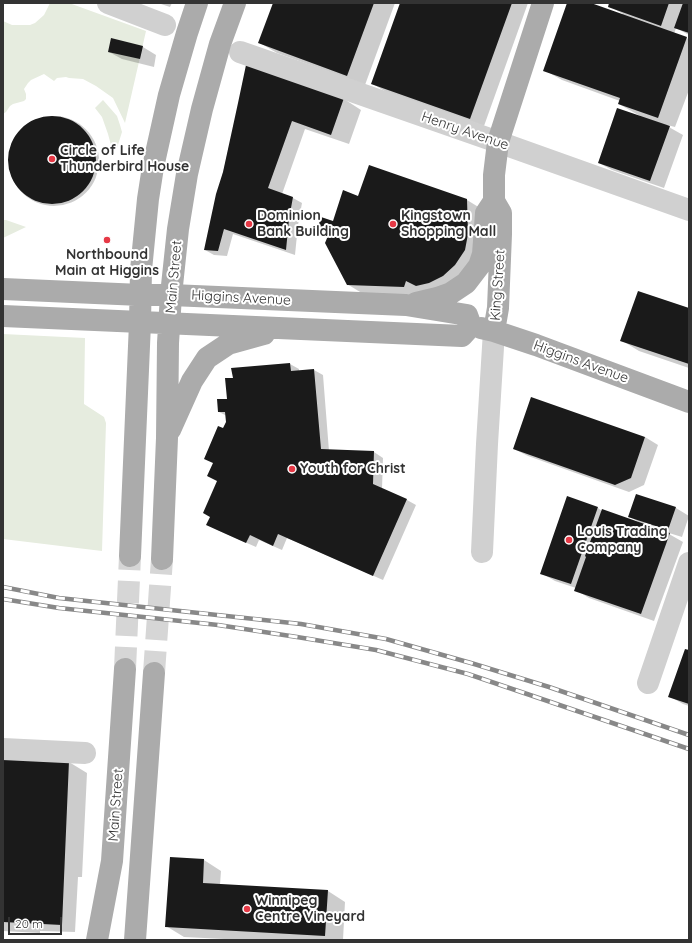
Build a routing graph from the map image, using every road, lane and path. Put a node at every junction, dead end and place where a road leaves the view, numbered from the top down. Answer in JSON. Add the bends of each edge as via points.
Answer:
{"nodes":[{"id":1,"x":108,"y":3,"type":"edge"},
{"id":2,"x":197,"y":3,"type":"edge"},
{"id":3,"x":235,"y":3,"type":"edge"},
{"id":4,"x":544,"y":3,"type":"edge"},
{"id":5,"x":165,"y":25,"type":"dead end"},
{"id":6,"x":240,"y":52,"type":"dead end"},
{"id":7,"x":498,"y":142,"type":"junction"},
{"id":8,"x":494,"y":201,"type":"junction"},
{"id":9,"x":689,"y":210,"type":"edge"},
{"id":10,"x":3,"y":289,"type":"edge"},
{"id":11,"x":171,"y":294,"type":"junction"},
{"id":12,"x":141,"y":295,"type":"junction"},
{"id":13,"x":406,"y":305,"type":"junction"},
{"id":14,"x":3,"y":316,"type":"edge"},
{"id":15,"x":140,"y":323,"type":"junction"},
{"id":16,"x":170,"y":324,"type":"junction"},
{"id":17,"x":471,"y":326,"type":"junction"},
{"id":18,"x":284,"y":328,"type":"junction"},
{"id":19,"x":494,"y":331,"type":"junction"},
{"id":20,"x":689,"y":402,"type":"edge"},
{"id":21,"x":167,"y":438,"type":"junction"},
{"id":22,"x":482,"y":552,"type":"dead end"},
{"id":23,"x":130,"y":556,"type":"tunnel mouth"},
{"id":24,"x":162,"y":559,"type":"tunnel mouth"},
{"id":25,"x":689,"y":563,"type":"edge"},
{"id":26,"x":125,"y":669,"type":"tunnel mouth"},
{"id":27,"x":154,"y":673,"type":"tunnel mouth"},
{"id":28,"x":648,"y":683,"type":"dead end"},
{"id":29,"x":3,"y":749,"type":"edge"},
{"id":30,"x":85,"y":753,"type":"dead end"},
{"id":31,"x":97,"y":940,"type":"edge"},
{"id":32,"x":135,"y":940,"type":"edge"}],
"edges":[{"from":1,"to":5,"type":"street"},
{"from":2,"to":12,"type":"main road","via":[[169,95],[152,167],[144,231]]},
{"from":3,"to":11,"type":"main road","name":"Main Street","via":[[216,58],[187,174]]},
{"from":4,"to":7,"type":"main road","name":"King Street"},
{"from":6,"to":7,"type":"street","name":"Henry Avenue"},
{"from":7,"to":8,"type":"main road","name":"King Street"},
{"from":7,"to":9,"type":"street","name":"Henry Avenue"},
{"from":8,"to":13,"type":"main road","via":[[486,213],[483,254],[479,266],[466,283],[451,293]]},
{"from":8,"to":19,"type":"main road","name":"King Street","via":[[501,213],[498,308]]},
{"from":10,"to":12,"type":"main road","name":"Higgins Avenue"},
{"from":11,"to":12,"type":"main road","name":"Higgins Avenue"},
{"from":11,"to":13,"type":"main road","name":"Higgins Avenue"},
{"from":11,"to":16,"type":"main road","name":"Main Street"},
{"from":12,"to":15,"type":"main road"},
{"from":13,"to":17,"type":"main road","name":"Higgins Avenue","via":[[467,315]]},
{"from":14,"to":15,"type":"main road","name":"Higgins Avenue"},
{"from":15,"to":16,"type":"main road","name":"Higgins Avenue"},
{"from":15,"to":23,"type":"main road"},
{"from":16,"to":18,"type":"main road","name":"Higgins Avenue"},
{"from":16,"to":21,"type":"main road","name":"Main Street"},
{"from":17,"to":18,"type":"main road","name":"Higgins Avenue","via":[[462,336]]},
{"from":17,"to":19,"type":"main road","name":"Higgins Avenue"},
{"from":18,"to":21,"type":"main road","via":[[228,344],[207,358],[192,381]]},
{"from":19,"to":20,"type":"main road","name":"Higgins Avenue"},
{"from":19,"to":22,"type":"street","name":"King Street"},
{"from":21,"to":24,"type":"main road","name":"Main Street"},
{"from":25,"to":28,"type":"street"},
{"from":26,"to":31,"type":"main road","name":"Main Street","via":[[112,861]]},
{"from":27,"to":32,"type":"main road","name":"Main Street"},
{"from":29,"to":30,"type":"street"}]}
